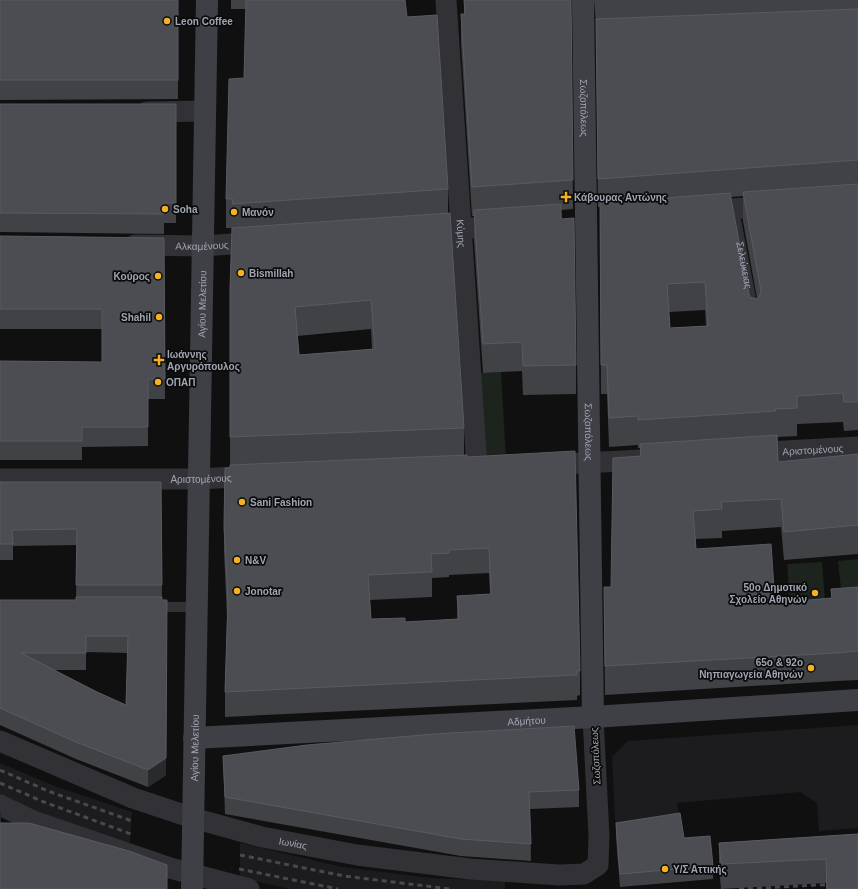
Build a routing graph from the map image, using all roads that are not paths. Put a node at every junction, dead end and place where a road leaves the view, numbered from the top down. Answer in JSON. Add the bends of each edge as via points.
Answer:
{"nodes":[{"id":1,"x":207,"y":0,"type":"edge"},
{"id":2,"x":446,"y":0,"type":"edge"},
{"id":3,"x":583,"y":0,"type":"edge"},
{"id":4,"x":205,"y":111,"type":"junction"},
{"id":5,"x":126,"y":112,"type":"edge"},
{"id":6,"x":788,"y":205,"type":"edge"},
{"id":7,"x":734,"y":209,"type":"junction"},
{"id":8,"x":687,"y":212,"type":"edge"},
{"id":9,"x":523,"y":224,"type":"edge"},
{"id":10,"x":461,"y":229,"type":"junction"},
{"id":11,"x":406,"y":232,"type":"edge"},
{"id":12,"x":281,"y":241,"type":"edge"},
{"id":13,"x":117,"y":245,"type":"edge"},
{"id":14,"x":203,"y":246,"type":"junction"},
{"id":15,"x":755,"y":321,"type":"edge"},
{"id":16,"x":858,"y":447,"type":"edge"},
{"id":17,"x":732,"y":454,"type":"edge"},
{"id":18,"x":661,"y":459,"type":"edge"},
{"id":19,"x":590,"y":463,"type":"junction"},
{"id":20,"x":530,"y":466,"type":"edge"},
{"id":21,"x":500,"y":467,"type":"edge"},
{"id":22,"x":270,"y":476,"type":"edge"},
{"id":23,"x":199,"y":478,"type":"junction"},
{"id":24,"x":0,"y":479,"type":"edge"},
{"id":25,"x":141,"y":607,"type":"edge"},
{"id":26,"x":196,"y":607,"type":"junction"},
{"id":27,"x":858,"y":700,"type":"edge"},
{"id":28,"x":593,"y":717,"type":"junction"},
{"id":29,"x":194,"y":738,"type":"junction"},
{"id":30,"x":0,"y":741,"type":"edge"},
{"id":31,"x":0,"y":805,"type":"edge"},
{"id":32,"x":193,"y":818,"type":"junction"},
{"id":33,"x":598,"y":865,"type":"joint"},
{"id":34,"x":192,"y":882,"type":"edge"},
{"id":35,"x":249,"y":889,"type":"edge"}],
"edges":[{"from":1,"to":4,"type":"street","name":"Αγίου Μελετίου"},
{"from":2,"to":10,"type":"street","name":"Κύμης"},
{"from":3,"to":19,"type":"street","name":"Σωζοπόλεως","via":[[591,36],[586,220]]},
{"from":4,"to":5,"type":"street"},
{"from":4,"to":14,"type":"street","name":"Αγίου Μελετίου"},
{"from":6,"to":7,"type":"street"},
{"from":7,"to":8,"type":"street"},
{"from":7,"to":15,"type":"lane","name":"Σελεύκειας"},
{"from":9,"to":10,"type":"street"},
{"from":10,"to":11,"type":"street"},
{"from":10,"to":21,"type":"street","name":"Κύμης","via":[[469,468]]},
{"from":12,"to":14,"type":"street","name":"Αλκαμένους"},
{"from":13,"to":14,"type":"street","name":"Αλκαμένους"},
{"from":14,"to":23,"type":"street","name":"Αγίου Μελετίου"},
{"from":16,"to":17,"type":"street","name":"Αριστομένους"},
{"from":18,"to":19,"type":"street"},
{"from":19,"to":20,"type":"street"},
{"from":19,"to":28,"type":"street","name":"Σωζοπόλεως"},
{"from":22,"to":23,"type":"street","name":"Αριστομένους"},
{"from":23,"to":24,"type":"street","name":"Αριστομένους"},
{"from":23,"to":26,"type":"street","name":"Αγίου Μελετίου"},
{"from":25,"to":26,"type":"lane"},
{"from":26,"to":29,"type":"street","name":"Αγίου Μελετίου"},
{"from":27,"to":28,"type":"street","name":"Αδμήτου"},
{"from":28,"to":29,"type":"street","name":"Αδμήτου"},
{"from":28,"to":33,"type":"street","name":"Σωζοπόλεως"},
{"from":29,"to":32,"type":"street","name":"Αγίου Μελετίου"},
{"from":30,"to":32,"type":"street","name":"Ιωνίας","via":[[133,798]]},
{"from":31,"to":34,"type":"street","via":[[33,821]]},
{"from":32,"to":33,"type":"street","name":"Ιωνίας","via":[[262,837],[357,855],[470,869],[559,875],[584,874]]},
{"from":32,"to":34,"type":"street","name":"Αγίου Μελετίου"},
{"from":34,"to":35,"type":"street"}]}
